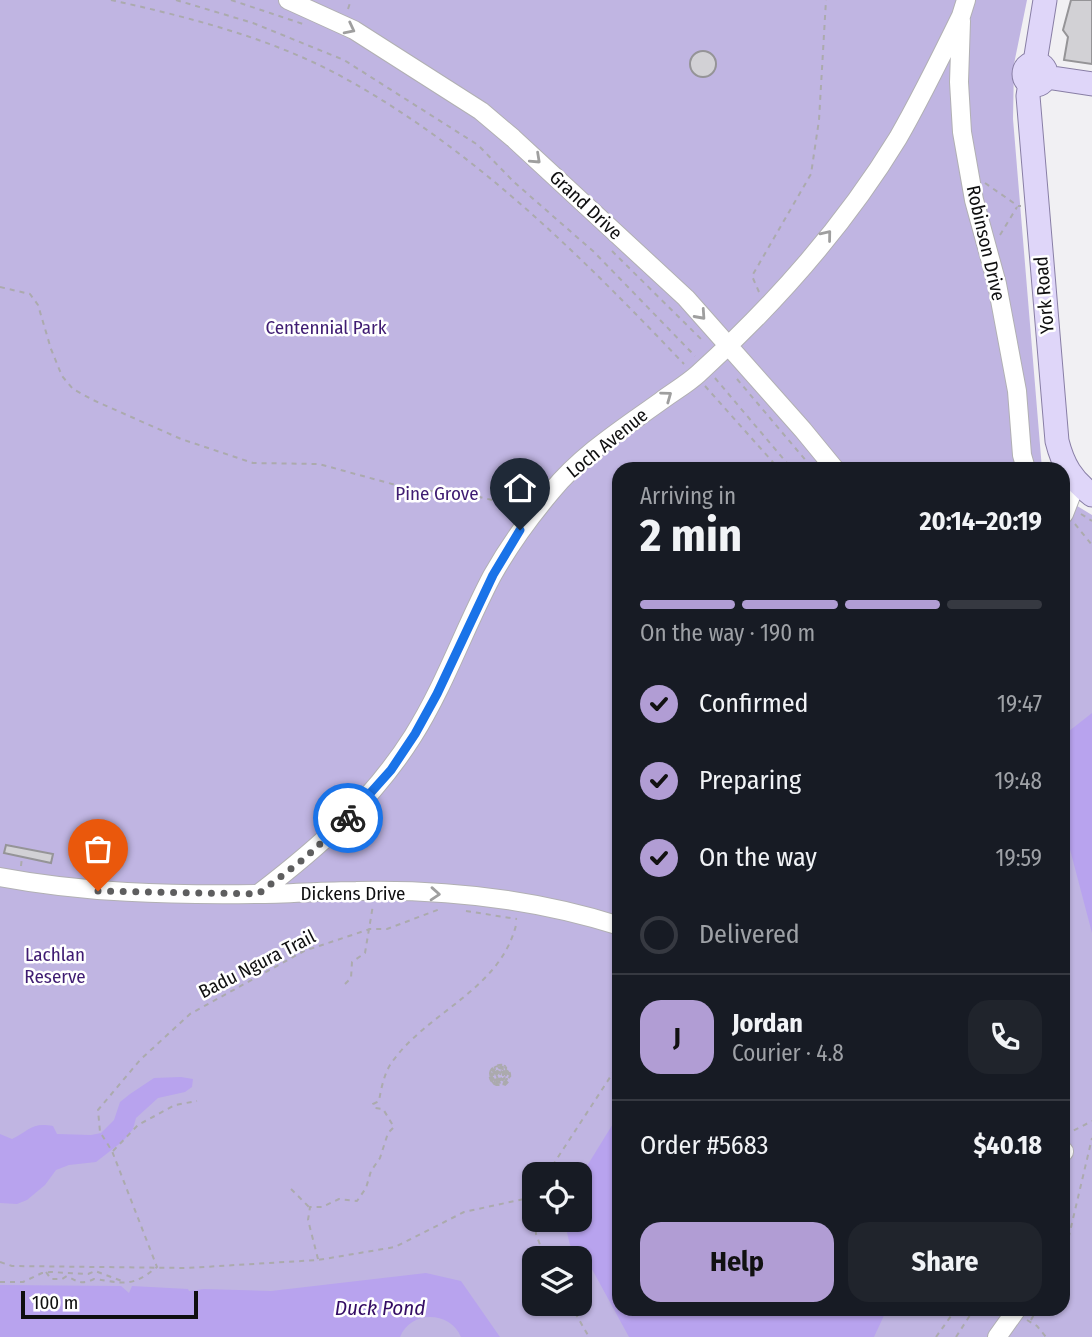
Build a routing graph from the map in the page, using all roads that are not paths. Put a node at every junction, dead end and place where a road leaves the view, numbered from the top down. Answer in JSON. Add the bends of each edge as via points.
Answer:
{"nodes":[{"id":1,"x":288,"y":0,"type":"edge"},
{"id":2,"x":1045,"y":0,"type":"edge"},
{"id":3,"x":964,"y":8,"type":"edge"},
{"id":4,"x":1037,"y":74,"type":"junction"},
{"id":5,"x":1092,"y":84,"type":"edge"},
{"id":6,"x":711,"y":361,"type":"junction"},
{"id":7,"x":827,"y":462,"type":"edge"},
{"id":8,"x":1024,"y":462,"type":"edge"},
{"id":9,"x":1065,"y":462,"type":"edge"},
{"id":10,"x":1070,"y":469,"type":"edge"},
{"id":11,"x":1084,"y":489,"type":"edge"},
{"id":12,"x":1070,"y":505,"type":"edge"},
{"id":13,"x":0,"y":877,"type":"edge"},
{"id":14,"x":258,"y":894,"type":"junction"},
{"id":15,"x":612,"y":924,"type":"edge"},
{"id":16,"x":1019,"y":1316,"type":"edge"},
{"id":17,"x":997,"y":1337,"type":"edge"}],
"edges":[{"from":1,"to":6,"type":"street","name":"Grand Drive","one_way":true,"via":[[354,30],[481,111],[686,298]]},
{"from":2,"to":4,"type":"main road","name":"York Road"},
{"from":6,"to":3,"type":"street","name":"Loch Avenue","one_way":true,"via":[[790,282],[847,211],[897,139]]},
{"from":3,"to":8,"type":"street","name":"Robinson Drive","via":[[959,82],[962,132],[974,200],[997,284],[1017,391]]},
{"from":4,"to":5,"type":"main road"},
{"from":4,"to":9,"type":"main road","name":"York Road","via":[[1028,96],[1036,205],[1055,426]]},
{"from":6,"to":7,"type":"street","name":"Grand Drive"},
{"from":14,"to":6,"type":"street","name":"Loch Avenue","one_way":true,"via":[[338,828],[391,770],[437,694],[493,575],[520,530],[570,470]]},
{"from":10,"to":11,"type":"main road","name":"York Road"},
{"from":11,"to":12,"type":"street"},
{"from":13,"to":14,"type":"street","name":"Dickens Drive","via":[[98,891]]},
{"from":14,"to":15,"type":"street","name":"Dickens Drive","one_way":true,"via":[[435,893],[568,910]]},
{"from":16,"to":17,"type":"street"}]}
